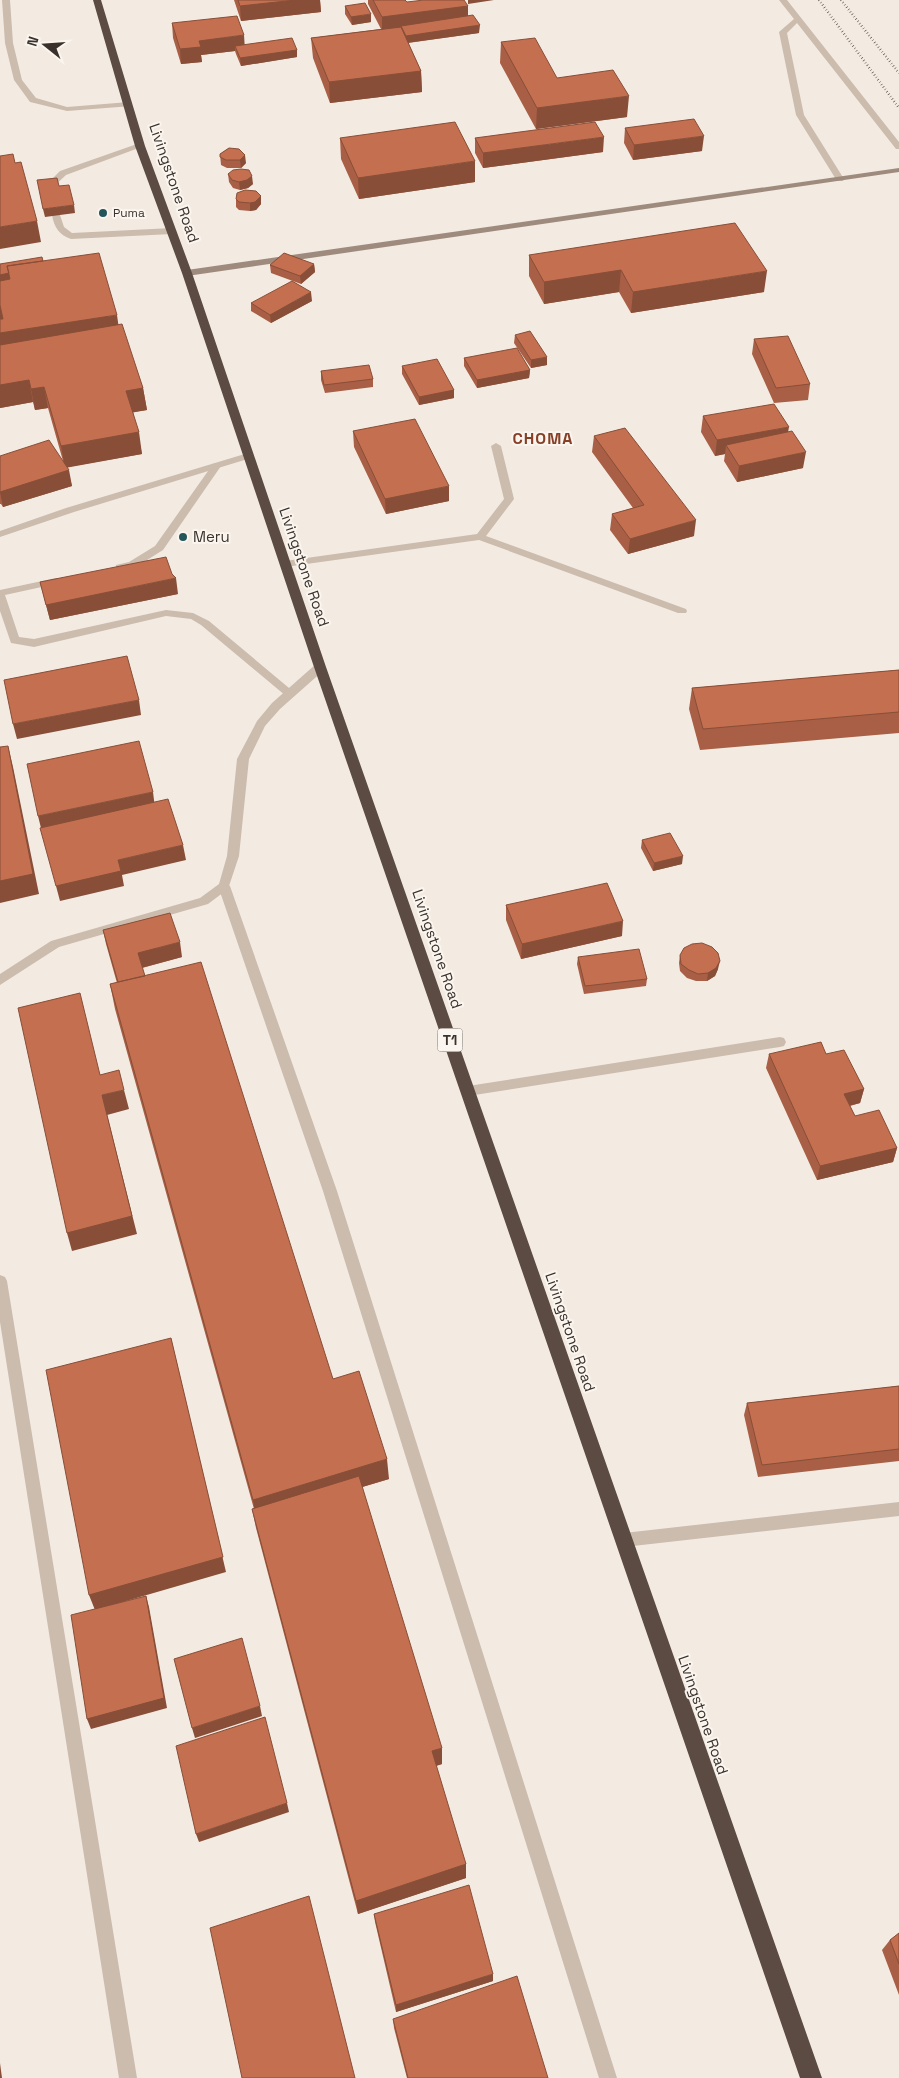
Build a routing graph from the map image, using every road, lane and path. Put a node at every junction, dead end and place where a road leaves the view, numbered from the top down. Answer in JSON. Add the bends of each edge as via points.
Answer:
{"nodes":[{"id":1,"x":6,"y":0,"type":"edge"},
{"id":2,"x":97,"y":0,"type":"edge"},
{"id":3,"x":784,"y":0,"type":"edge"},
{"id":4,"x":798,"y":19,"type":"junction"},
{"id":5,"x":4,"y":43,"type":"edge"},
{"id":6,"x":129,"y":104,"type":"junction"},
{"id":7,"x":140,"y":146,"type":"junction"},
{"id":8,"x":899,"y":147,"type":"edge"},
{"id":9,"x":899,"y":170,"type":"edge"},
{"id":10,"x":840,"y":179,"type":"junction"},
{"id":11,"x":48,"y":187,"type":"edge"},
{"id":12,"x":56,"y":215,"type":"edge"},
{"id":13,"x":172,"y":231,"type":"junction"},
{"id":14,"x":187,"y":273,"type":"junction"},
{"id":15,"x":496,"y":446,"type":"dead end"},
{"id":16,"x":248,"y":456,"type":"junction"},
{"id":17,"x":216,"y":466,"type":"junction"},
{"id":18,"x":0,"y":534,"type":"edge"},
{"id":19,"x":480,"y":537,"type":"junction"},
{"id":20,"x":285,"y":564,"type":"junction"},
{"id":21,"x":113,"y":569,"type":"edge"},
{"id":22,"x":66,"y":579,"type":"edge"},
{"id":23,"x":0,"y":595,"type":"edge"},
{"id":24,"x":682,"y":611,"type":"dead end"},
{"id":25,"x":320,"y":667,"type":"junction"},
{"id":26,"x":290,"y":693,"type":"junction"},
{"id":27,"x":224,"y":886,"type":"junction"},
{"id":28,"x":0,"y":980,"type":"edge"},
{"id":29,"x":780,"y":1042,"type":"dead end"},
{"id":30,"x":468,"y":1091,"type":"junction"},
{"id":31,"x":0,"y":1281,"type":"edge"},
{"id":32,"x":899,"y":1509,"type":"edge"},
{"id":33,"x":624,"y":1540,"type":"junction"},
{"id":34,"x":128,"y":2078,"type":"edge"},
{"id":35,"x":608,"y":2078,"type":"edge"},
{"id":36,"x":811,"y":2078,"type":"edge"}],
"edges":[{"from":1,"to":5,"type":"street"},
{"from":2,"to":6,"type":"highway","name":"Livingstone Road","number":"T1"},
{"from":3,"to":4,"type":"street"},
{"from":4,"to":8,"type":"street"},
{"from":4,"to":10,"type":"street","via":[[783,32],[800,115]]},
{"from":5,"to":6,"type":"street","via":[[18,80],[32,100],[67,109]]},
{"from":6,"to":7,"type":"highway","name":"Livingstone Road","number":"T1"},
{"from":7,"to":11,"type":"street","via":[[62,173]]},
{"from":7,"to":13,"type":"highway","name":"Livingstone Road","number":"T1"},
{"from":9,"to":10,"type":"street"},
{"from":10,"to":14,"type":"street"},
{"from":12,"to":13,"type":"street","via":[[58,228],[71,236]]},
{"from":13,"to":14,"type":"highway","name":"Livingstone Road","number":"T1"},
{"from":14,"to":16,"type":"highway","name":"Livingstone Road","number":"T1"},
{"from":15,"to":19,"type":"street","via":[[509,499]]},
{"from":16,"to":17,"type":"street"},
{"from":16,"to":20,"type":"highway","name":"Livingstone Road","number":"T1"},
{"from":17,"to":18,"type":"street"},
{"from":17,"to":21,"type":"street","via":[[159,548],[132,565]]},
{"from":19,"to":20,"type":"street"},
{"from":19,"to":24,"type":"street"},
{"from":20,"to":25,"type":"highway","name":"Livingstone Road","number":"T1"},
{"from":22,"to":23,"type":"street"},
{"from":23,"to":26,"type":"street","via":[[15,640],[24,643],[166,613],[193,616]]},
{"from":25,"to":26,"type":"street"},
{"from":25,"to":30,"type":"highway","name":"Livingstone Road","number":"T1"},
{"from":26,"to":27,"type":"street","via":[[261,724],[242,759],[233,856]]},
{"from":27,"to":28,"type":"street","via":[[204,901],[55,944]]},
{"from":27,"to":35,"type":"street","via":[[330,1191]]},
{"from":29,"to":30,"type":"street"},
{"from":30,"to":33,"type":"highway","name":"Livingstone Road","number":"T1"},
{"from":31,"to":34,"type":"street"},
{"from":32,"to":33,"type":"street"},
{"from":33,"to":36,"type":"highway","name":"Livingstone Road","number":"T1"}]}
